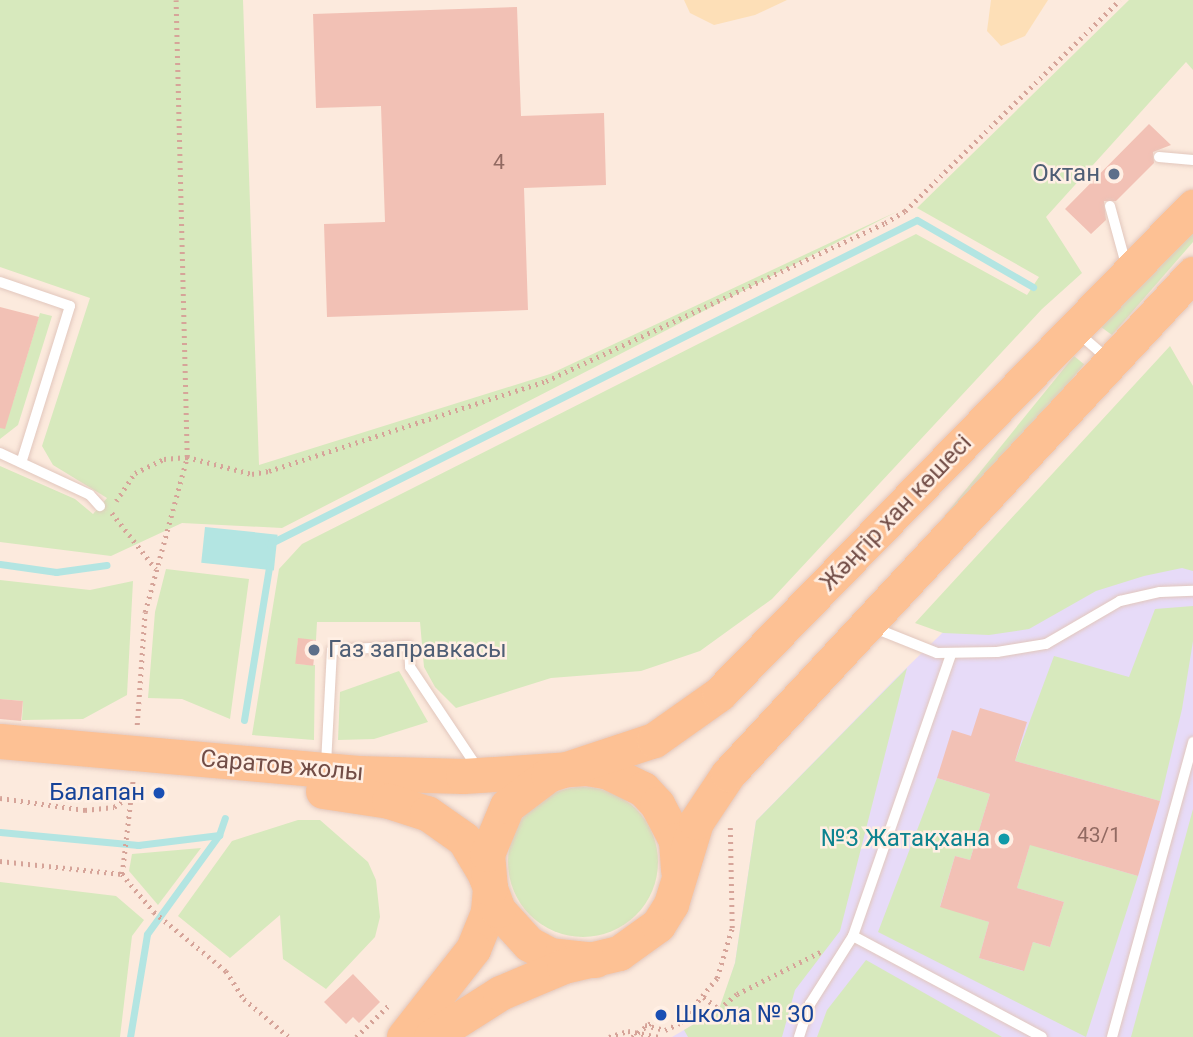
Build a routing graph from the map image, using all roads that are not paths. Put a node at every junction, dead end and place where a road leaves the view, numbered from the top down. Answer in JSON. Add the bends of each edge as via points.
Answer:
{"nodes":[{"id":1,"x":1159,"y":157,"type":"dead end"},
{"id":2,"x":1193,"y":160,"type":"edge"},
{"id":3,"x":1110,"y":206,"type":"dead end"},
{"id":4,"x":1193,"y":206,"type":"edge"},
{"id":5,"x":1129,"y":274,"type":"junction"},
{"id":6,"x":1193,"y":274,"type":"edge"},
{"id":7,"x":0,"y":284,"type":"edge"},
{"id":8,"x":1075,"y":330,"type":"junction"},
{"id":9,"x":1111,"y":363,"type":"junction"},
{"id":10,"x":0,"y":453,"type":"edge"},
{"id":11,"x":21,"y":463,"type":"junction"},
{"id":12,"x":100,"y":506,"type":"dead end"},
{"id":13,"x":1193,"y":591,"type":"edge"},
{"id":14,"x":870,"y":625,"type":"junction"},
{"id":15,"x":951,"y":654,"type":"junction"},
{"id":16,"x":0,"y":741,"type":"edge"},
{"id":17,"x":1193,"y":742,"type":"edge"},
{"id":18,"x":0,"y":762,"type":"edge"},
{"id":19,"x":308,"y":769,"type":"junction"},
{"id":20,"x":565,"y":770,"type":"junction"},
{"id":21,"x":133,"y":774,"type":"junction"},
{"id":22,"x":483,"y":775,"type":"junction"},
{"id":23,"x":678,"y":881,"type":"junction"},
{"id":24,"x":489,"y":888,"type":"junction"},
{"id":25,"x":853,"y":936,"type":"junction"},
{"id":26,"x":596,"y":960,"type":"junction"},
{"id":27,"x":404,"y":1037,"type":"edge"},
{"id":28,"x":431,"y":1037,"type":"edge"},
{"id":29,"x":799,"y":1037,"type":"edge"},
{"id":30,"x":1042,"y":1037,"type":"edge"},
{"id":31,"x":1112,"y":1037,"type":"edge"}],
"edges":[{"from":1,"to":2,"type":"lane"},
{"from":3,"to":5,"type":"lane"},
{"from":4,"to":5,"type":"main road","name":"Жәңгір хан көшесі"},
{"from":5,"to":8,"type":"main road","name":"Жәңгір хан көшесі"},
{"from":6,"to":9,"type":"main road","name":"Жәңгір хан көшесі"},
{"from":7,"to":11,"type":"lane","via":[[70,306]]},
{"from":8,"to":9,"type":"lane"},
{"from":8,"to":20,"type":"main road","name":"Жәңгір хан көшесі","via":[[705,706],[654,740]]},
{"from":9,"to":14,"type":"main road","name":"Жәңгір хан көшесі"},
{"from":10,"to":11,"type":"lane"},
{"from":11,"to":12,"type":"lane","via":[[90,495]]},
{"from":13,"to":15,"type":"lane","via":[[1120,601],[1046,644]]},
{"from":14,"to":15,"type":"lane","via":[[925,650]]},
{"from":14,"to":23,"type":"main road","name":"Жәңгір хан көшесі","via":[[719,785],[696,822]]},
{"from":15,"to":25,"type":"lane"},
{"from":16,"to":21,"type":"main road","name":"Саратов жолы"},
{"from":17,"to":31,"type":"lane"},
{"from":18,"to":21,"type":"main road","name":"Саратов жолы"},
{"from":19,"to":21,"type":"main road","name":"Саратов жолы"},
{"from":19,"to":22,"type":"main road","name":"Саратов жолы"},
{"from":19,"to":22,"type":"lane","via":[[328,760],[332,650],[409,646],[410,667]]},
{"from":20,"to":22,"type":"main road","name":"Саратов жолы"},
{"from":20,"to":23,"type":"main road","name":"Жәңгір хан көшесі","via":[[606,771],[643,789],[672,830]]},
{"from":20,"to":24,"type":"main road","name":"Жәңгір хан көшесі","via":[[532,783],[497,820],[487,854]]},
{"from":21,"to":24,"type":"main road","name":"Саратов жолы","via":[[409,805],[441,820],[464,839],[480,862]]},
{"from":23,"to":26,"type":"main road","name":"Жәңгір хан көшесі","via":[[671,904],[640,942]]},
{"from":24,"to":26,"type":"main road","name":"Жәңгір хан көшесі","via":[[498,910],[529,944],[550,955]]},
{"from":24,"to":27,"type":"main road","name":"Жәңгір хан көшесі","via":[[484,928],[465,964]]},
{"from":25,"to":29,"type":"lane","via":[[810,1004]]},
{"from":25,"to":30,"type":"lane"},
{"from":26,"to":28,"type":"main road","name":"Жәңгір хан көшесі","via":[[521,983],[464,1012]]}]}
